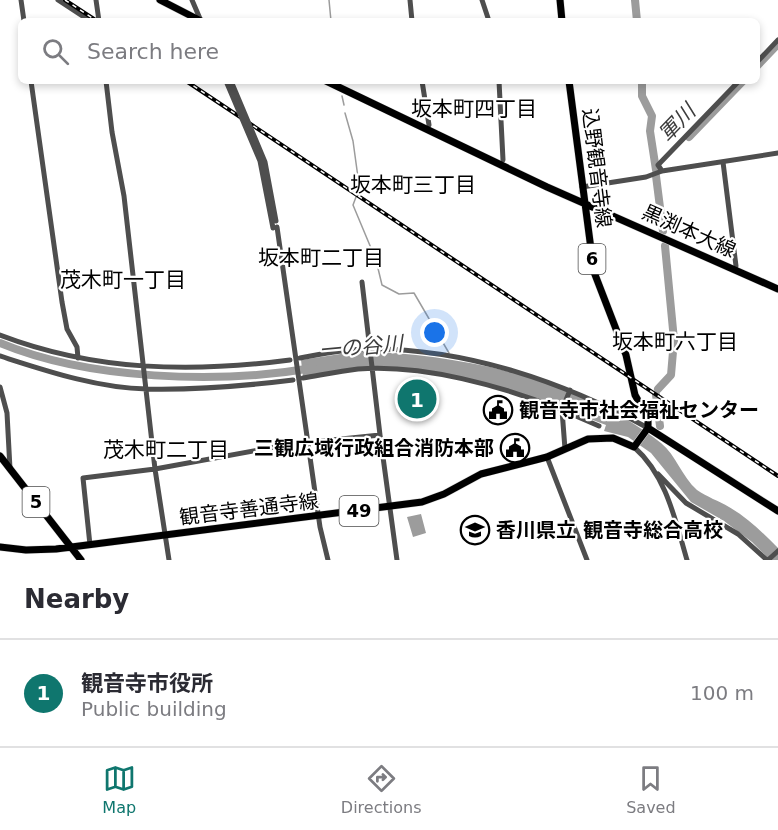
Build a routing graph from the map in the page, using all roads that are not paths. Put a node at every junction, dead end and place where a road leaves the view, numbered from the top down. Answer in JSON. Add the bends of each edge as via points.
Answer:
{"nodes":[{"id":1,"x":21,"y":0,"type":"edge"},
{"id":2,"x":58,"y":0,"type":"edge"},
{"id":3,"x":96,"y":0,"type":"edge"},
{"id":4,"x":160,"y":0,"type":"edge"},
{"id":5,"x":192,"y":0,"type":"edge"},
{"id":6,"x":410,"y":0,"type":"edge"},
{"id":7,"x":482,"y":0,"type":"edge"},
{"id":8,"x":560,"y":0,"type":"edge"},
{"id":9,"x":179,"y":10,"type":"junction"},
{"id":10,"x":24,"y":18,"type":"edge"},
{"id":11,"x":85,"y":18,"type":"edge"},
{"id":12,"x":99,"y":18,"type":"edge"},
{"id":13,"x":188,"y":18,"type":"edge"},
{"id":14,"x":195,"y":18,"type":"edge"},
{"id":15,"x":200,"y":18,"type":"edge"},
{"id":16,"x":412,"y":18,"type":"edge"},
{"id":17,"x":488,"y":18,"type":"edge"},
{"id":18,"x":562,"y":18,"type":"edge"},
{"id":19,"x":778,"y":40,"type":"edge"},
{"id":20,"x":760,"y":59,"type":"edge"},
{"id":21,"x":31,"y":84,"type":"edge"},
{"id":22,"x":106,"y":84,"type":"edge"},
{"id":23,"x":229,"y":84,"type":"edge"},
{"id":24,"x":229,"y":84,"type":"edge"},
{"id":25,"x":332,"y":84,"type":"edge"},
{"id":26,"x":422,"y":84,"type":"edge"},
{"id":27,"x":499,"y":84,"type":"edge"},
{"id":28,"x":569,"y":84,"type":"edge"},
{"id":29,"x":735,"y":84,"type":"edge"},
{"id":30,"x":429,"y":124,"type":"dead end"},
{"id":31,"x":778,"y":153,"type":"edge"},
{"id":32,"x":503,"y":160,"type":"dead end"},
{"id":33,"x":724,"y":161,"type":"junction"},
{"id":34,"x":662,"y":171,"type":"junction"},
{"id":35,"x":582,"y":188,"type":"junction"},
{"id":36,"x":585,"y":203,"type":"junction"},
{"id":37,"x":275,"y":227,"type":"junction"},
{"id":38,"x":736,"y":266,"type":"dead end"},
{"id":39,"x":362,"y":282,"type":"dead end"},
{"id":40,"x":778,"y":289,"type":"edge"},
{"id":41,"x":0,"y":335,"type":"edge"},
{"id":42,"x":370,"y":349,"type":"junction"},
{"id":43,"x":0,"y":356,"type":"edge"},
{"id":44,"x":78,"y":358,"type":"junction"},
{"id":45,"x":295,"y":359,"type":"junction"},
{"id":46,"x":144,"y":367,"type":"junction"},
{"id":47,"x":373,"y":370,"type":"junction"},
{"id":48,"x":298,"y":379,"type":"junction"},
{"id":49,"x":0,"y":387,"type":"edge"},
{"id":50,"x":146,"y":389,"type":"junction"},
{"id":51,"x":570,"y":390,"type":"junction"},
{"id":52,"x":562,"y":410,"type":"junction"},
{"id":53,"x":599,"y":426,"type":"dead end"},
{"id":54,"x":647,"y":429,"type":"junction"},
{"id":55,"x":380,"y":435,"type":"junction"},
{"id":56,"x":302,"y":442,"type":"dead end"},
{"id":57,"x":312,"y":442,"type":"dead end"},
{"id":58,"x":635,"y":445,"type":"junction"},
{"id":59,"x":565,"y":449,"type":"junction"},
{"id":60,"x":0,"y":456,"type":"edge"},
{"id":61,"x":547,"y":457,"type":"junction"},
{"id":62,"x":10,"y":469,"type":"junction"},
{"id":63,"x":155,"y":470,"type":"junction"},
{"id":64,"x":658,"y":474,"type":"junction"},
{"id":65,"x":388,"y":507,"type":"junction"},
{"id":66,"x":778,"y":511,"type":"edge"},
{"id":67,"x":318,"y":517,"type":"junction"},
{"id":68,"x":166,"y":536,"type":"junction"},
{"id":69,"x":90,"y":544,"type":"junction"},
{"id":70,"x":0,"y":547,"type":"edge"},
{"id":71,"x":71,"y":547,"type":"junction"},
{"id":72,"x":778,"y":551,"type":"edge"},
{"id":73,"x":81,"y":560,"type":"edge"},
{"id":74,"x":169,"y":560,"type":"edge"},
{"id":75,"x":328,"y":560,"type":"edge"},
{"id":76,"x":397,"y":560,"type":"edge"},
{"id":77,"x":585,"y":560,"type":"edge"},
{"id":78,"x":687,"y":560,"type":"edge"},
{"id":79,"x":767,"y":560,"type":"edge"}],
"edges":[{"from":1,"to":10,"type":"street"},
{"from":2,"to":11,"type":"street"},
{"from":3,"to":12,"type":"street"},
{"from":4,"to":9,"type":"main road"},
{"from":5,"to":15,"type":"street"},
{"from":6,"to":16,"type":"street"},
{"from":7,"to":17,"type":"street"},
{"from":8,"to":18,"type":"main road"},
{"from":9,"to":13,"type":"street"},
{"from":9,"to":14,"type":"main road"},
{"from":19,"to":20,"type":"street"},
{"from":21,"to":44,"type":"street","via":[[62,302]]},
{"from":22,"to":46,"type":"street"},
{"from":23,"to":37,"type":"street","bridge":true,"via":[[265,176]]},
{"from":24,"to":37,"type":"street","bridge":true,"via":[[265,162]]},
{"from":25,"to":36,"type":"main road","name":"黒渕本大線"},
{"from":26,"to":30,"type":"street"},
{"from":27,"to":32,"type":"street"},
{"from":28,"to":35,"type":"main road","name":"込野観音寺線","number":"6"},
{"from":29,"to":34,"type":"street","via":[[658,165]]},
{"from":31,"to":33,"type":"street"},
{"from":33,"to":34,"type":"street"},
{"from":33,"to":38,"type":"street"},
{"from":34,"to":35,"type":"street"},
{"from":35,"to":36,"type":"main road","name":"込野観音寺線","number":"6"},
{"from":36,"to":40,"type":"main road","name":"黒渕本大線"},
{"from":36,"to":54,"type":"main road","name":"込野観音寺線","number":"6","via":[[597,286],[626,356],[635,395],[648,418]]},
{"from":37,"to":45,"type":"street"},
{"from":39,"to":42,"type":"street"},
{"from":41,"to":44,"type":"street"},
{"from":42,"to":45,"type":"street"},
{"from":42,"to":47,"type":"street"},
{"from":42,"to":51,"type":"street","via":[[465,358]]},
{"from":43,"to":50,"type":"street","via":[[43,370]]},
{"from":44,"to":46,"type":"street"},
{"from":45,"to":46,"type":"street","via":[[224,367]]},
{"from":45,"to":48,"type":"street"},
{"from":46,"to":50,"type":"street"},
{"from":47,"to":48,"type":"street"},
{"from":47,"to":52,"type":"street","via":[[470,380]]},
{"from":47,"to":55,"type":"street"},
{"from":48,"to":50,"type":"street"},
{"from":48,"to":67,"type":"street"},
{"from":49,"to":62,"type":"street","via":[[7,413]]},
{"from":50,"to":63,"type":"street"},
{"from":51,"to":52,"type":"street"},
{"from":51,"to":54,"type":"street"},
{"from":52,"to":53,"type":"street"},
{"from":52,"to":59,"type":"street"},
{"from":54,"to":58,"type":"main road"},
{"from":54,"to":66,"type":"main road"},
{"from":55,"to":57,"type":"street"},
{"from":55,"to":65,"type":"street"},
{"from":56,"to":63,"type":"street"},
{"from":58,"to":59,"type":"main road","name":"観音寺善通寺線","number":"49","via":[[603,436]]},
{"from":58,"to":64,"type":"street"},
{"from":59,"to":61,"type":"main road","name":"観音寺善通寺線","number":"49"},
{"from":60,"to":62,"type":"main road","number":"5"},
{"from":61,"to":65,"type":"main road","name":"観音寺善通寺線","number":"49","via":[[482,474],[429,501]]},
{"from":61,"to":77,"type":"street"},
{"from":62,"to":71,"type":"main road","number":"5"},
{"from":63,"to":68,"type":"street"},
{"from":63,"to":69,"type":"street","via":[[81,479]]},
{"from":64,"to":78,"type":"street"},
{"from":64,"to":79,"type":"street","via":[[686,503],[738,534]]},
{"from":65,"to":67,"type":"main road","name":"観音寺善通寺線","number":"49"},
{"from":65,"to":76,"type":"street"},
{"from":67,"to":68,"type":"main road","name":"観音寺善通寺線","number":"49"},
{"from":67,"to":75,"type":"street"},
{"from":68,"to":69,"type":"main road","name":"観音寺善通寺線","number":"49"},
{"from":68,"to":74,"type":"street"},
{"from":69,"to":71,"type":"main road","name":"観音寺善通寺線","number":"49"},
{"from":70,"to":71,"type":"main road","name":"観音寺善通寺線","number":"49"},
{"from":71,"to":73,"type":"main road","number":"5"},
{"from":72,"to":79,"type":"street"}]}
